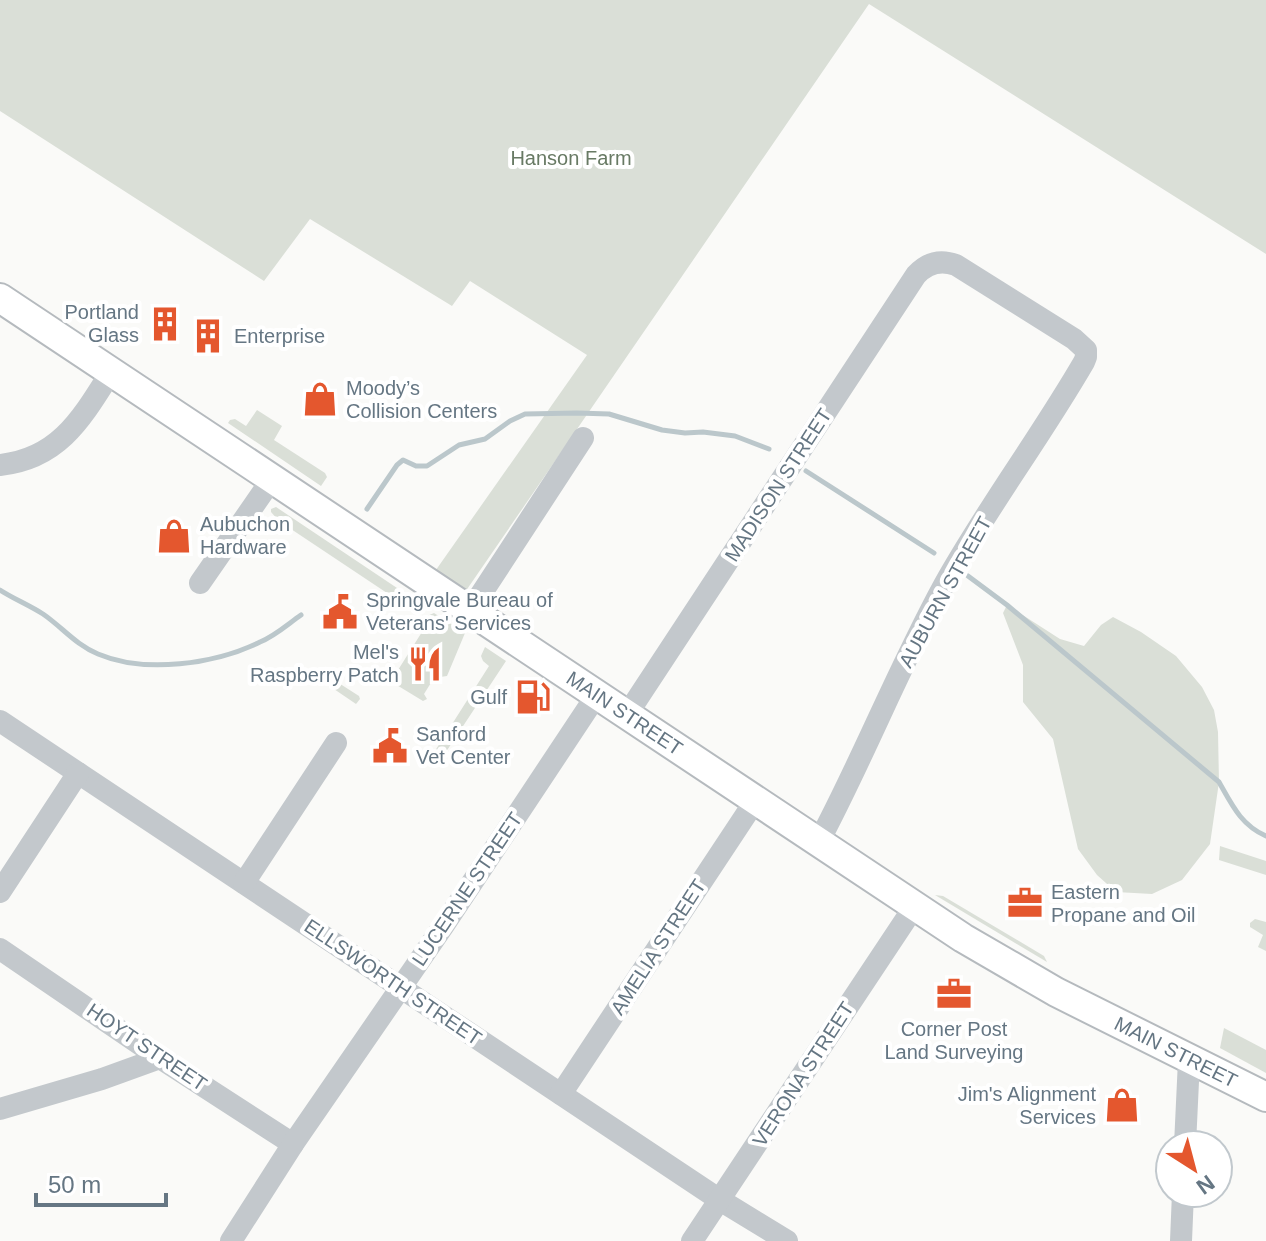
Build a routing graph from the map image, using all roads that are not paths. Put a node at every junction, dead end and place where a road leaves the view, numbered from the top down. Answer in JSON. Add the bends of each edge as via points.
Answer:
{"nodes":[{"id":1,"x":0,"y":298,"type":"edge"},
{"id":2,"x":1086,"y":350,"type":"joint"},
{"id":3,"x":111,"y":372,"type":"junction"},
{"id":4,"x":583,"y":438,"type":"dead end"},
{"id":5,"x":0,"y":465,"type":"edge"},
{"id":6,"x":272,"y":479,"type":"junction"},
{"id":7,"x":200,"y":583,"type":"dead end"},
{"id":8,"x":470,"y":611,"type":"junction"},
{"id":9,"x":596,"y":696,"type":"junction"},
{"id":10,"x":626,"y":716,"type":"junction"},
{"id":11,"x":0,"y":721,"type":"edge"},
{"id":12,"x":336,"y":743,"type":"dead end"},
{"id":13,"x":78,"y":773,"type":"junction"},
{"id":14,"x":755,"y":801,"type":"junction"},
{"id":15,"x":818,"y":843,"type":"junction"},
{"id":16,"x":244,"y":883,"type":"junction"},
{"id":17,"x":0,"y":892,"type":"edge"},
{"id":18,"x":914,"y":907,"type":"junction"},
{"id":19,"x":0,"y":949,"type":"edge"},
{"id":20,"x":401,"y":987,"type":"junction"},
{"id":21,"x":160,"y":1058,"type":"junction"},
{"id":22,"x":1189,"y":1060,"type":"junction"},
{"id":23,"x":561,"y":1094,"type":"junction"},
{"id":24,"x":1266,"y":1097,"type":"edge"},
{"id":25,"x":0,"y":1109,"type":"edge"},
{"id":26,"x":1186,"y":1129,"type":"edge"},
{"id":27,"x":293,"y":1144,"type":"junction"},
{"id":28,"x":720,"y":1200,"type":"junction"},
{"id":29,"x":1182,"y":1209,"type":"edge"},
{"id":30,"x":231,"y":1241,"type":"edge"},
{"id":31,"x":692,"y":1241,"type":"edge"},
{"id":32,"x":787,"y":1241,"type":"edge"},
{"id":33,"x":1181,"y":1241,"type":"edge"}],
"edges":[{"from":1,"to":3,"type":"main road","name":"MAIN STREET"},
{"from":2,"to":10,"type":"street","name":"MADISON STREET","via":[[956,265],[936,262],[921,270]]},
{"from":2,"to":15,"type":"street","name":"AUBURN STREET","via":[[1081,368],[945,583]]},
{"from":3,"to":5,"type":"street","via":[[83,416],[57,443],[27,460]]},
{"from":3,"to":6,"type":"main road","name":"MAIN STREET"},
{"from":4,"to":8,"type":"street"},
{"from":6,"to":7,"type":"street"},
{"from":6,"to":8,"type":"main road","name":"MAIN STREET"},
{"from":8,"to":9,"type":"main road","name":"MAIN STREET"},
{"from":9,"to":10,"type":"main road","name":"MAIN STREET"},
{"from":9,"to":20,"type":"street","name":"LUCERNE STREET"},
{"from":10,"to":14,"type":"main road","name":"MAIN STREET"},
{"from":11,"to":13,"type":"street","name":"ELLSWORTH STREET"},
{"from":12,"to":16,"type":"street"},
{"from":13,"to":16,"type":"street","name":"ELLSWORTH STREET"},
{"from":13,"to":17,"type":"street"},
{"from":14,"to":15,"type":"main road","name":"MAIN STREET"},
{"from":14,"to":23,"type":"street","name":"AMELIA STREET"},
{"from":15,"to":18,"type":"main road","name":"MAIN STREET"},
{"from":16,"to":20,"type":"street","name":"ELLSWORTH STREET"},
{"from":18,"to":22,"type":"main road","name":"MAIN STREET","via":[[1056,992]]},
{"from":18,"to":28,"type":"street","name":"VERONA STREET"},
{"from":19,"to":21,"type":"street","name":"HOYT STREET"},
{"from":20,"to":23,"type":"street","name":"ELLSWORTH STREET"},
{"from":20,"to":27,"type":"street","name":"LUCERNE STREET"},
{"from":21,"to":25,"type":"street"},
{"from":21,"to":27,"type":"street","name":"HOYT STREET"},
{"from":22,"to":24,"type":"main road","name":"MAIN STREET"},
{"from":22,"to":26,"type":"street"},
{"from":23,"to":28,"type":"street","name":"ELLSWORTH STREET"},
{"from":27,"to":30,"type":"street","name":"LUCERNE STREET"},
{"from":28,"to":31,"type":"street","name":"VERONA STREET"},
{"from":28,"to":32,"type":"street","name":"ELLSWORTH STREET"},
{"from":29,"to":33,"type":"street"}]}
